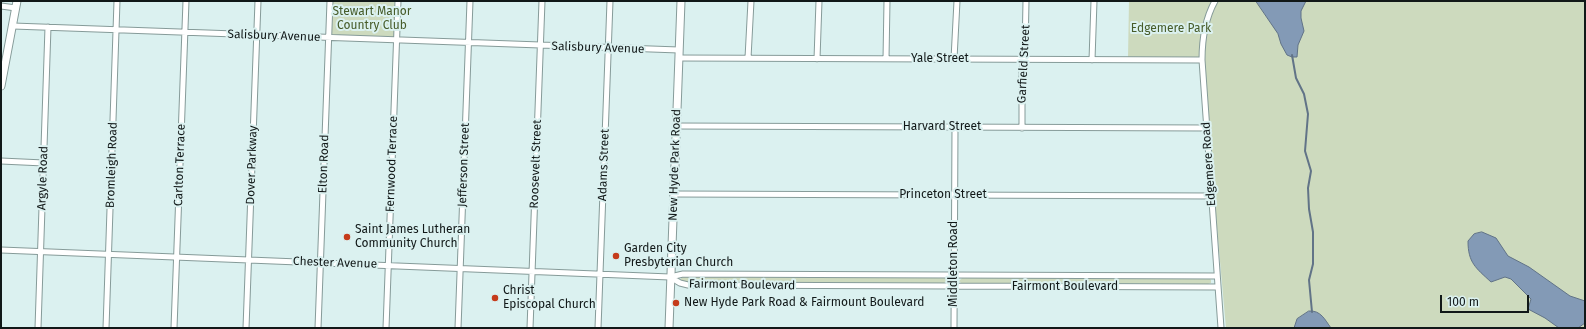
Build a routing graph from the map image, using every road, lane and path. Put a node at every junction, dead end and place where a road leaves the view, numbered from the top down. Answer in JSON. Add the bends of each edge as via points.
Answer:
{"nodes":[{"id":1,"x":118,"y":1,"type":"edge"},
{"id":2,"x":186,"y":1,"type":"edge"},
{"id":3,"x":258,"y":1,"type":"edge"},
{"id":4,"x":330,"y":1,"type":"edge"},
{"id":5,"x":398,"y":1,"type":"edge"},
{"id":6,"x":470,"y":1,"type":"edge"},
{"id":7,"x":542,"y":1,"type":"edge"},
{"id":8,"x":610,"y":1,"type":"edge"},
{"id":9,"x":681,"y":1,"type":"edge"},
{"id":10,"x":751,"y":1,"type":"edge"},
{"id":11,"x":819,"y":1,"type":"edge"},
{"id":12,"x":887,"y":1,"type":"edge"},
{"id":13,"x":957,"y":1,"type":"edge"},
{"id":14,"x":1026,"y":1,"type":"edge"},
{"id":15,"x":1094,"y":1,"type":"edge"},
{"id":16,"x":1215,"y":1,"type":"edge"},
{"id":17,"x":17,"y":5,"type":"edge"},
{"id":18,"x":1,"y":6,"type":"edge"},
{"id":19,"x":12,"y":26,"type":"junction"},
{"id":20,"x":48,"y":27,"type":"junction"},
{"id":21,"x":117,"y":30,"type":"junction"},
{"id":22,"x":184,"y":32,"type":"junction"},
{"id":23,"x":256,"y":35,"type":"junction"},
{"id":24,"x":328,"y":38,"type":"junction"},
{"id":25,"x":396,"y":40,"type":"junction"},
{"id":26,"x":468,"y":43,"type":"junction"},
{"id":27,"x":540,"y":46,"type":"junction"},
{"id":28,"x":608,"y":48,"type":"junction"},
{"id":29,"x":679,"y":54,"type":"junction"},
{"id":30,"x":748,"y":58,"type":"junction"},
{"id":31,"x":817,"y":59,"type":"junction"},
{"id":32,"x":886,"y":59,"type":"junction"},
{"id":33,"x":954,"y":59,"type":"junction"},
{"id":34,"x":1023,"y":60,"type":"junction"},
{"id":35,"x":1092,"y":60,"type":"junction"},
{"id":36,"x":1202,"y":60,"type":"junction"},
{"id":37,"x":2,"y":75,"type":"edge"},
{"id":38,"x":1,"y":86,"type":"edge"},
{"id":39,"x":676,"y":126,"type":"junction"},
{"id":40,"x":955,"y":127,"type":"junction"},
{"id":41,"x":1022,"y":128,"type":"junction"},
{"id":42,"x":1207,"y":128,"type":"junction"},
{"id":43,"x":1,"y":162,"type":"edge"},
{"id":44,"x":44,"y":163,"type":"junction"},
{"id":45,"x":674,"y":194,"type":"junction"},
{"id":46,"x":954,"y":195,"type":"junction"},
{"id":47,"x":1212,"y":196,"type":"junction"},
{"id":48,"x":1,"y":250,"type":"edge"},
{"id":49,"x":41,"y":252,"type":"junction"},
{"id":50,"x":108,"y":254,"type":"junction"},
{"id":51,"x":176,"y":257,"type":"junction"},
{"id":52,"x":248,"y":260,"type":"junction"},
{"id":53,"x":320,"y":263,"type":"junction"},
{"id":54,"x":388,"y":266,"type":"junction"},
{"id":55,"x":460,"y":268,"type":"junction"},
{"id":56,"x":532,"y":271,"type":"junction"},
{"id":57,"x":600,"y":274,"type":"junction"},
{"id":58,"x":954,"y":275,"type":"junction"},
{"id":59,"x":1217,"y":276,"type":"junction"},
{"id":60,"x":670,"y":277,"type":"junction"},
{"id":61,"x":954,"y":286,"type":"junction"},
{"id":62,"x":1218,"y":287,"type":"junction"},
{"id":63,"x":38,"y":328,"type":"edge"},
{"id":64,"x":106,"y":328,"type":"edge"},
{"id":65,"x":174,"y":328,"type":"edge"},
{"id":66,"x":246,"y":328,"type":"edge"},
{"id":67,"x":318,"y":328,"type":"edge"},
{"id":68,"x":386,"y":328,"type":"edge"},
{"id":69,"x":458,"y":328,"type":"edge"},
{"id":70,"x":530,"y":328,"type":"edge"},
{"id":71,"x":598,"y":328,"type":"edge"},
{"id":72,"x":669,"y":328,"type":"edge"},
{"id":73,"x":954,"y":328,"type":"edge"},
{"id":74,"x":1221,"y":328,"type":"edge"}],
"edges":[{"from":1,"to":21,"type":"street","name":"Bromleigh Road"},
{"from":2,"to":22,"type":"street","name":"Carlton Terrace"},
{"from":3,"to":23,"type":"street","name":"Dover Parkway"},
{"from":4,"to":24,"type":"street","name":"Elton Road"},
{"from":5,"to":25,"type":"street","name":"Fernwood Terrace"},
{"from":6,"to":26,"type":"street","name":"Jefferson Street"},
{"from":7,"to":27,"type":"street","name":"Roosevelt Street"},
{"from":8,"to":28,"type":"street","name":"Adams Street"},
{"from":9,"to":29,"type":"main road","name":"New Hyde Park Road"},
{"from":10,"to":30,"type":"street"},
{"from":11,"to":31,"type":"street"},
{"from":12,"to":32,"type":"street"},
{"from":13,"to":33,"type":"street"},
{"from":14,"to":34,"type":"street","name":"Garfield Street"},
{"from":15,"to":35,"type":"street"},
{"from":16,"to":36,"type":"street","name":"Edgemere Road","via":[[1204,30]]},
{"from":17,"to":18,"type":"street"},
{"from":17,"to":19,"type":"main road"},
{"from":19,"to":20,"type":"street","name":"Salisbury Avenue"},
{"from":19,"to":37,"type":"main road"},
{"from":20,"to":21,"type":"street","name":"Salisbury Avenue"},
{"from":20,"to":44,"type":"street","name":"Argyle Road"},
{"from":21,"to":22,"type":"street","name":"Salisbury Avenue"},
{"from":21,"to":50,"type":"street","name":"Bromleigh Road"},
{"from":22,"to":23,"type":"street","name":"Salisbury Avenue"},
{"from":22,"to":51,"type":"street","name":"Carlton Terrace"},
{"from":23,"to":24,"type":"street","name":"Salisbury Avenue"},
{"from":23,"to":52,"type":"street","name":"Dover Parkway"},
{"from":24,"to":25,"type":"street","name":"Salisbury Avenue"},
{"from":24,"to":53,"type":"street","name":"Elton Road"},
{"from":25,"to":26,"type":"street","name":"Salisbury Avenue"},
{"from":25,"to":54,"type":"street","name":"Fernwood Terrace"},
{"from":26,"to":27,"type":"street","name":"Salisbury Avenue"},
{"from":26,"to":55,"type":"street","name":"Jefferson Street"},
{"from":27,"to":28,"type":"street","name":"Salisbury Avenue"},
{"from":27,"to":56,"type":"street","name":"Roosevelt Street"},
{"from":28,"to":29,"type":"street","name":"Salisbury Avenue"},
{"from":28,"to":57,"type":"street","name":"Adams Street"},
{"from":29,"to":30,"type":"street","name":"Yale Street"},
{"from":29,"to":39,"type":"main road","name":"New Hyde Park Road"},
{"from":30,"to":31,"type":"street","name":"Yale Street"},
{"from":31,"to":32,"type":"street","name":"Yale Street"},
{"from":32,"to":33,"type":"street","name":"Yale Street"},
{"from":33,"to":34,"type":"street","name":"Yale Street"},
{"from":34,"to":35,"type":"street","name":"Yale Street"},
{"from":34,"to":41,"type":"street","name":"Garfield Street"},
{"from":35,"to":36,"type":"street","name":"Yale Street"},
{"from":36,"to":42,"type":"street","name":"Edgemere Road"},
{"from":37,"to":38,"type":"main road"},
{"from":39,"to":40,"type":"street","name":"Harvard Street"},
{"from":39,"to":45,"type":"main road","name":"New Hyde Park Road"},
{"from":40,"to":41,"type":"street","name":"Harvard Street"},
{"from":40,"to":46,"type":"street","name":"Middleton Road"},
{"from":41,"to":42,"type":"street","name":"Harvard Street"},
{"from":42,"to":47,"type":"street","name":"Edgemere Road"},
{"from":43,"to":44,"type":"street"},
{"from":44,"to":49,"type":"street","name":"Argyle Road"},
{"from":45,"to":46,"type":"street","name":"Princeton Street"},
{"from":45,"to":60,"type":"main road","name":"New Hyde Park Road"},
{"from":46,"to":47,"type":"street","name":"Princeton Street"},
{"from":46,"to":58,"type":"street","name":"Middleton Road"},
{"from":47,"to":59,"type":"street","name":"Edgemere Road"},
{"from":48,"to":49,"type":"street","name":"Chester Avenue"},
{"from":49,"to":50,"type":"street","name":"Chester Avenue"},
{"from":49,"to":63,"type":"street","name":"Argyle Road"},
{"from":50,"to":51,"type":"street","name":"Chester Avenue"},
{"from":50,"to":64,"type":"street","name":"Bromleigh Road"},
{"from":51,"to":52,"type":"street","name":"Chester Avenue"},
{"from":51,"to":65,"type":"street","name":"Carlton Terrace"},
{"from":52,"to":53,"type":"street","name":"Chester Avenue"},
{"from":52,"to":66,"type":"street","name":"Dover Parkway"},
{"from":53,"to":54,"type":"street","name":"Chester Avenue"},
{"from":53,"to":67,"type":"street","name":"Elton Road"},
{"from":54,"to":55,"type":"street","name":"Chester Avenue"},
{"from":54,"to":68,"type":"street","name":"Fernwood Terrace"},
{"from":55,"to":56,"type":"street","name":"Chester Avenue"},
{"from":55,"to":69,"type":"street","name":"Jefferson Street"},
{"from":56,"to":57,"type":"street","name":"Chester Avenue"},
{"from":56,"to":70,"type":"street","name":"Roosevelt Street"},
{"from":57,"to":60,"type":"street","name":"Chester Avenue"},
{"from":57,"to":71,"type":"street","name":"Adams Street"},
{"from":58,"to":59,"type":"street","name":"Fairmont Boulevard"},
{"from":58,"to":60,"type":"street","name":"Fairmont Boulevard","via":[[683,274]]},
{"from":58,"to":61,"type":"street","name":"Middleton Road"},
{"from":59,"to":62,"type":"street","name":"Edgemere Road"},
{"from":60,"to":61,"type":"street","name":"Fairmont Boulevard","via":[[688,285]]},
{"from":60,"to":72,"type":"main road","name":"New Hyde Park Road"},
{"from":61,"to":62,"type":"street","name":"Fairmont Boulevard"},
{"from":61,"to":73,"type":"street","name":"Middleton Road"},
{"from":62,"to":74,"type":"street","name":"Edgemere Road"}]}
